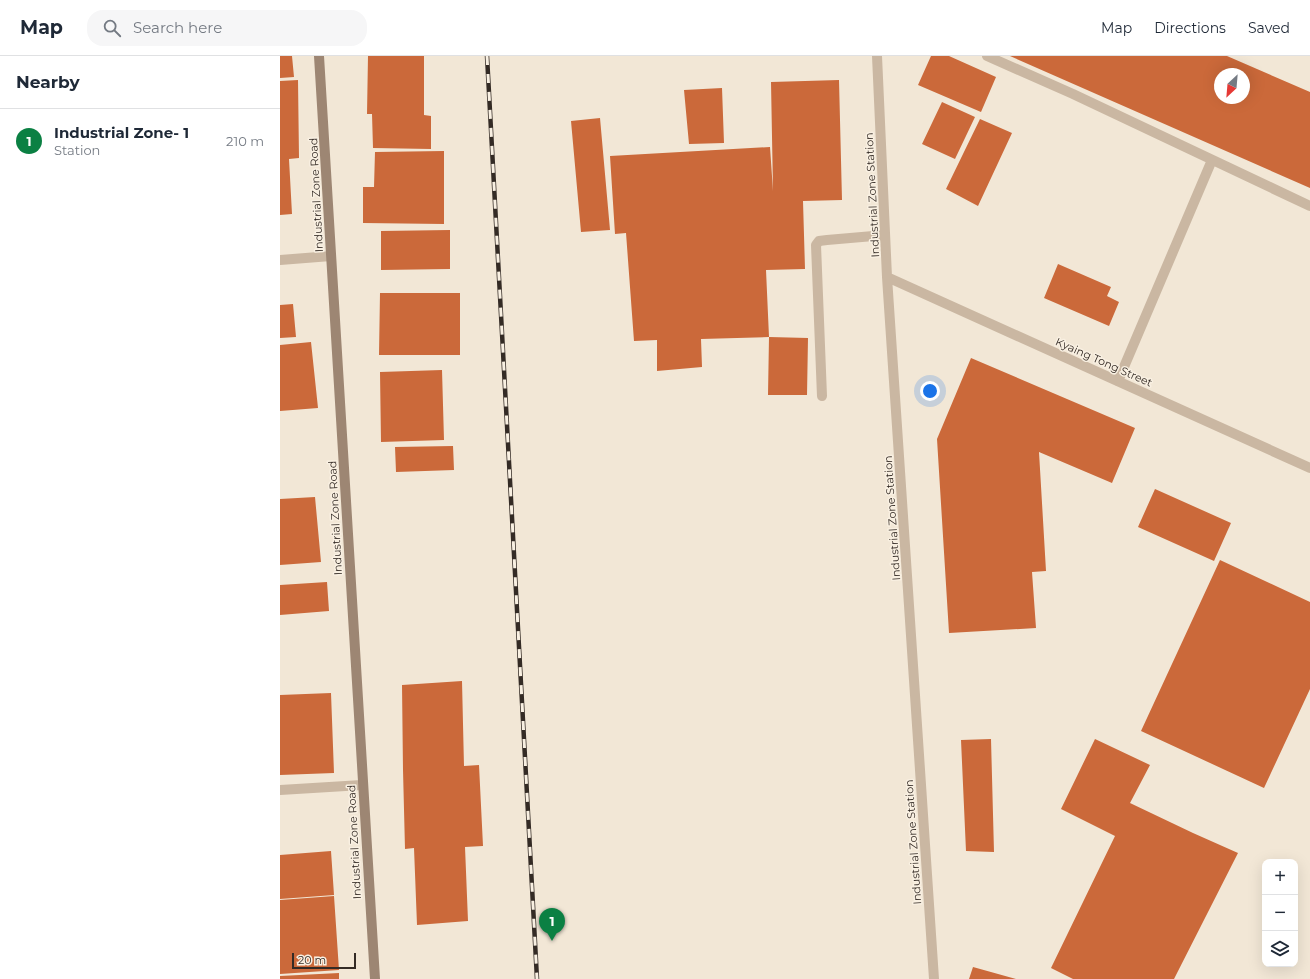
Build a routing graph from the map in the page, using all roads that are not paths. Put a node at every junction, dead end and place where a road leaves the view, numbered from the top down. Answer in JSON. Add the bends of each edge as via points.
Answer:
{"nodes":[{"id":1,"x":319,"y":56,"type":"edge"},
{"id":2,"x":878,"y":56,"type":"edge"},
{"id":3,"x":987,"y":56,"type":"edge"},
{"id":4,"x":1212,"y":160,"type":"junction"},
{"id":5,"x":1310,"y":206,"type":"edge"},
{"id":6,"x":885,"y":236,"type":"junction"},
{"id":7,"x":331,"y":256,"type":"junction"},
{"id":8,"x":280,"y":260,"type":"edge"},
{"id":9,"x":887,"y":277,"type":"junction"},
{"id":10,"x":1118,"y":381,"type":"junction"},
{"id":11,"x":822,"y":396,"type":"dead end"},
{"id":12,"x":1310,"y":468,"type":"edge"},
{"id":13,"x":362,"y":785,"type":"junction"},
{"id":14,"x":280,"y":790,"type":"edge"},
{"id":15,"x":375,"y":979,"type":"edge"},
{"id":16,"x":934,"y":979,"type":"edge"}],
"edges":[{"from":1,"to":7,"type":"street","name":"Industrial Zone Road"},
{"from":2,"to":6,"type":"street","name":"Industrial Zone Station"},
{"from":3,"to":4,"type":"street"},
{"from":4,"to":5,"type":"street"},
{"from":4,"to":10,"type":"street"},
{"from":6,"to":9,"type":"street","name":"Industrial Zone Station"},
{"from":6,"to":11,"type":"street","via":[[819,241],[816,245]]},
{"from":7,"to":8,"type":"street"},
{"from":7,"to":13,"type":"street","name":"Industrial Zone Road"},
{"from":9,"to":10,"type":"street","name":"Kyaing Tong Street"},
{"from":9,"to":16,"type":"street","name":"Industrial Zone Station"},
{"from":10,"to":12,"type":"street","name":"Kyaing Tong Street"},
{"from":13,"to":14,"type":"street"},
{"from":13,"to":15,"type":"street","name":"Industrial Zone Road"}]}
